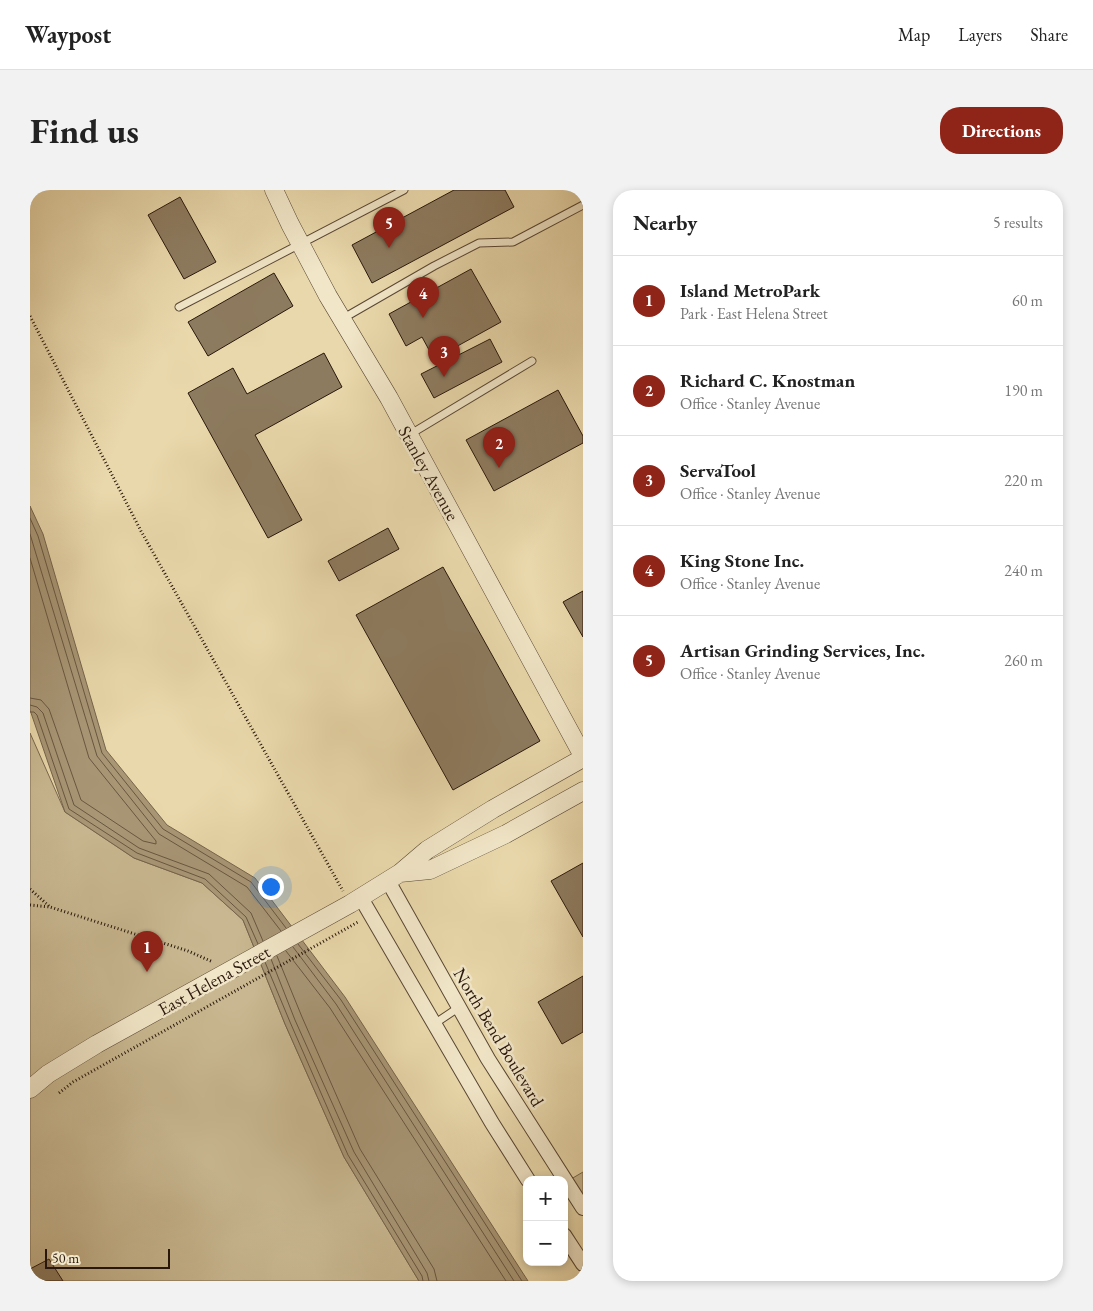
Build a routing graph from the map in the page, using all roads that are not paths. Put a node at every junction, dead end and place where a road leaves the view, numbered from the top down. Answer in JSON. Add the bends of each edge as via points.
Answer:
{"nodes":[{"id":1,"x":274,"y":190,"type":"edge"},
{"id":2,"x":404,"y":190,"type":"edge"},
{"id":3,"x":583,"y":205,"type":"edge"},
{"id":4,"x":300,"y":244,"type":"junction"},
{"id":5,"x":179,"y":307,"type":"dead end"},
{"id":6,"x":342,"y":319,"type":"junction"},
{"id":7,"x":532,"y":361,"type":"dead end"},
{"id":8,"x":409,"y":435,"type":"junction"},
{"id":9,"x":583,"y":757,"type":"edge"},
{"id":10,"x":583,"y":791,"type":"edge"},
{"id":11,"x":394,"y":877,"type":"junction"},
{"id":12,"x":351,"y":904,"type":"junction"},
{"id":13,"x":458,"y":1008,"type":"junction"},
{"id":14,"x":434,"y":1024,"type":"junction"},
{"id":15,"x":30,"y":1089,"type":"edge"},
{"id":16,"x":525,"y":1176,"type":"edge"},
{"id":17,"x":583,"y":1208,"type":"edge"},
{"id":18,"x":568,"y":1241,"type":"edge"},
{"id":19,"x":583,"y":1264,"type":"edge"}],
"edges":[{"from":1,"to":4,"type":"street","name":"Stanley Avenue"},
{"from":2,"to":4,"type":"lane"},
{"from":3,"to":6,"type":"lane","via":[[513,242],[479,243]]},
{"from":4,"to":5,"type":"lane"},
{"from":4,"to":6,"type":"street","name":"Stanley Avenue"},
{"from":6,"to":8,"type":"street","name":"Stanley Avenue"},
{"from":7,"to":8,"type":"lane"},
{"from":8,"to":9,"type":"street","name":"Stanley Avenue"},
{"from":9,"to":11,"type":"street","name":"East Helena Street","via":[[427,850]]},
{"from":10,"to":11,"type":"street","name":"East Helena Street","via":[[506,834],[430,870]]},
{"from":11,"to":12,"type":"street","name":"East Helena Street"},
{"from":11,"to":13,"type":"street","name":"North Bend Boulevard"},
{"from":12,"to":14,"type":"street"},
{"from":12,"to":15,"type":"street","name":"East Helena Street","via":[[97,1044]]},
{"from":13,"to":14,"type":"lane"},
{"from":13,"to":17,"type":"street","name":"North Bend Boulevard"},
{"from":14,"to":16,"type":"street"},
{"from":18,"to":19,"type":"street"}]}
